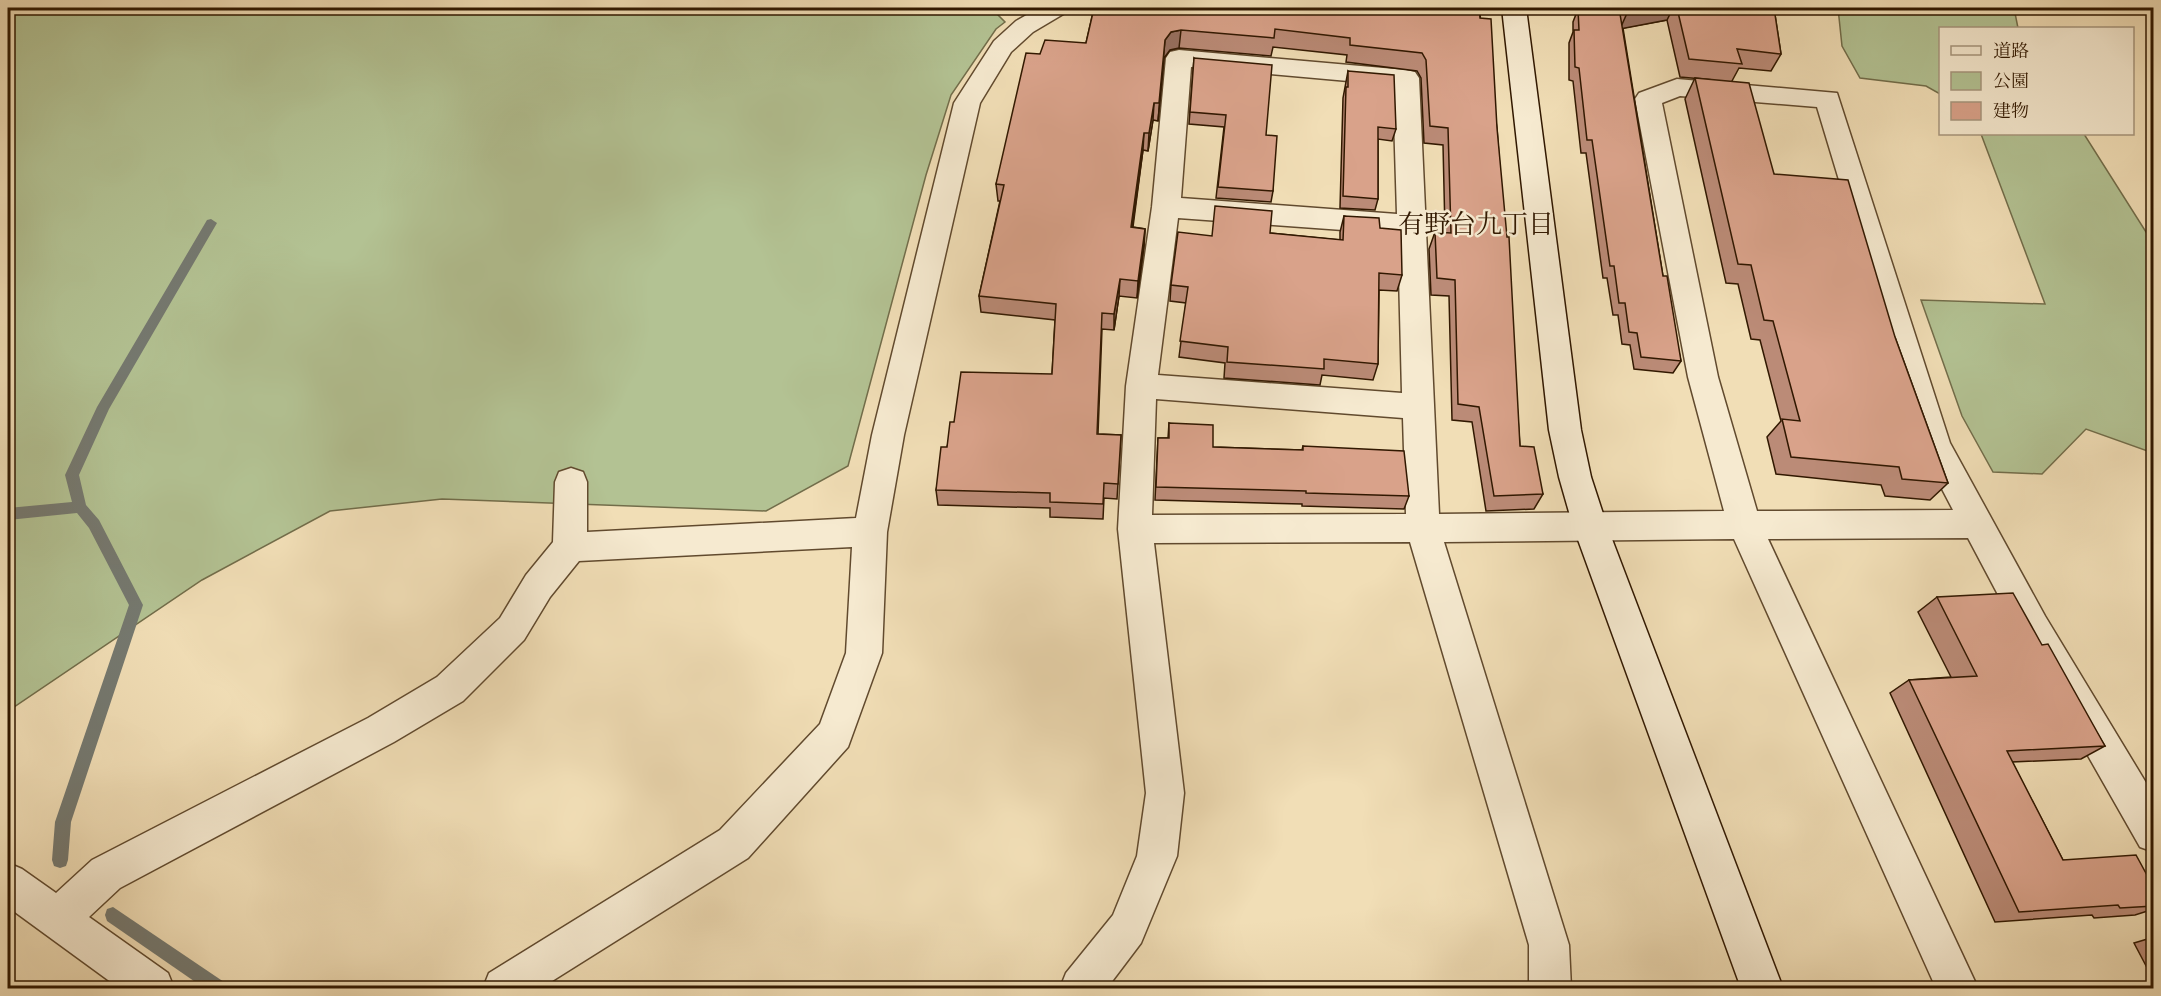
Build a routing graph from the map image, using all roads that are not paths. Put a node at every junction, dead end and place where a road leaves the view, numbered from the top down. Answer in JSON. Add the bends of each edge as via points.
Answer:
{"nodes":[{"id":1,"x":1056,"y":8,"type":"edge"},
{"id":2,"x":1514,"y":8,"type":"edge"},
{"id":3,"x":1167,"y":207,"type":"junction"},
{"id":4,"x":1412,"y":225,"type":"junction"},
{"id":5,"x":1142,"y":386,"type":"junction"},
{"id":6,"x":1419,"y":407,"type":"junction"},
{"id":7,"x":571,"y":482,"type":"dead end"},
{"id":8,"x":1744,"y":524,"type":"junction"},
{"id":9,"x":1977,"y":524,"type":"junction"},
{"id":10,"x":1590,"y":526,"type":"junction"},
{"id":11,"x":1135,"y":529,"type":"junction"},
{"id":12,"x":1423,"y":529,"type":"junction"},
{"id":13,"x":870,"y":532,"type":"junction"},
{"id":14,"x":570,"y":547,"type":"junction"},
{"id":15,"x":2154,"y":833,"type":"edge"},
{"id":16,"x":8,"y":883,"type":"edge"},
{"id":17,"x":58,"y":917,"type":"junction"},
{"id":18,"x":153,"y":988,"type":"edge"},
{"id":19,"x":504,"y":988,"type":"edge"},
{"id":20,"x":1082,"y":988,"type":"edge"},
{"id":21,"x":1550,"y":988,"type":"edge"},
{"id":22,"x":1762,"y":988,"type":"edge"},
{"id":23,"x":1957,"y":988,"type":"edge"}],
"edges":[{"from":1,"to":13,"type":"street","via":[[1030,21],[994,54],[967,103],[888,435]]},
{"from":2,"to":10,"type":"street","via":[[1565,430]]},
{"from":3,"to":4,"type":"street"},
{"from":3,"to":4,"type":"street","via":[[1179,58],[1406,78]]},
{"from":3,"to":5,"type":"street"},
{"from":4,"to":6,"type":"street"},
{"from":5,"to":6,"type":"street"},
{"from":5,"to":11,"type":"street"},
{"from":6,"to":12,"type":"street"},
{"from":7,"to":14,"type":"street"},
{"from":8,"to":9,"type":"street"},
{"from":8,"to":9,"type":"street","via":[[1703,377],[1648,99],[1677,87],[1828,99],[1935,445]]},
{"from":8,"to":10,"type":"street"},
{"from":8,"to":23,"type":"street"},
{"from":9,"to":15,"type":"street"},
{"from":10,"to":12,"type":"street"},
{"from":10,"to":22,"type":"street"},
{"from":11,"to":12,"type":"street"},
{"from":11,"to":20,"type":"street","via":[[1166,793],[1158,856],[1127,929]]},
{"from":12,"to":21,"type":"street","via":[[1549,945]]},
{"from":13,"to":14,"type":"street"},
{"from":13,"to":19,"type":"street","via":[[864,653],[835,735],[734,844]]},
{"from":14,"to":17,"type":"street","via":[[537,586],[512,629],[450,689],[381,730],[106,874]]},
{"from":16,"to":17,"type":"street"},
{"from":17,"to":18,"type":"street"}]}
